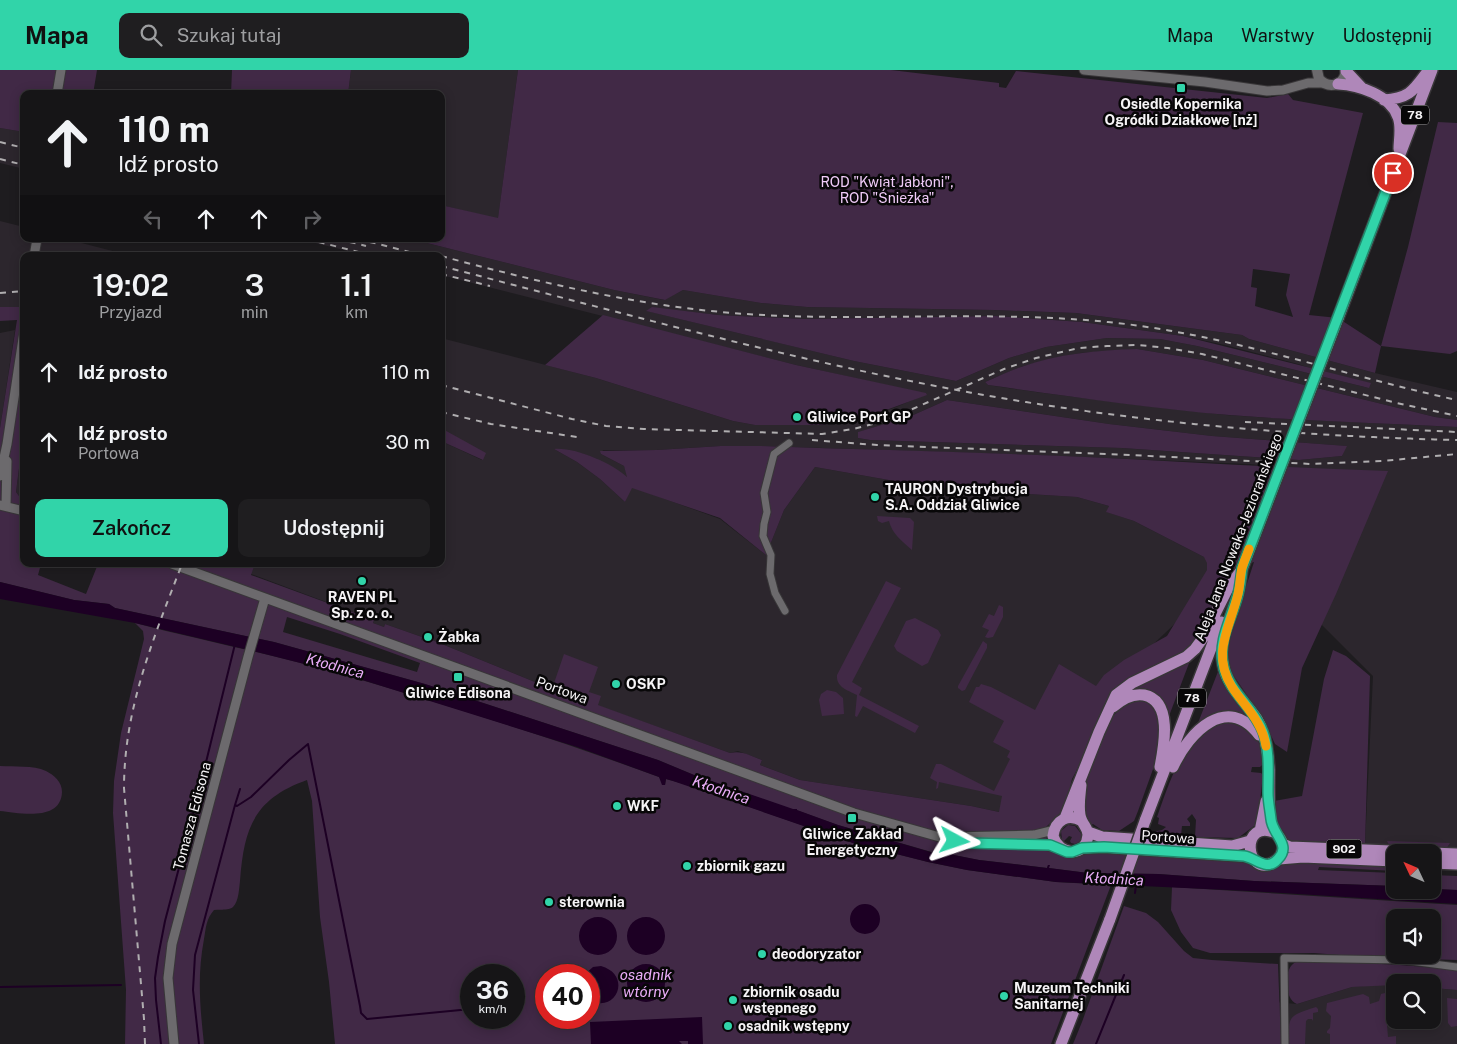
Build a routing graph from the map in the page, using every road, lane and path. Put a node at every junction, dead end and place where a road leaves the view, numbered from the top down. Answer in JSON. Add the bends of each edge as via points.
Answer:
{"nodes":[{"id":1,"x":61,"y":70,"type":"edge"},
{"id":2,"x":1084,"y":70,"type":"edge"},
{"id":3,"x":1317,"y":70,"type":"edge"},
{"id":4,"x":1346,"y":70,"type":"edge"},
{"id":5,"x":1431,"y":70,"type":"edge"},
{"id":6,"x":1323,"y":83,"type":"junction"},
{"id":7,"x":1338,"y":84,"type":"junction"},
{"id":8,"x":1299,"y":85,"type":"junction"},
{"id":9,"x":1362,"y":88,"type":"junction"},
{"id":10,"x":58,"y":90,"type":"edge"},
{"id":11,"x":1384,"y":100,"type":"junction"},
{"id":12,"x":1398,"y":161,"type":"junction"},
{"id":13,"x":20,"y":359,"type":"edge"},
{"id":14,"x":789,"y":443,"type":"dead end"},
{"id":15,"x":7,"y":444,"type":"junction"},
{"id":16,"x":0,"y":476,"type":"edge"},
{"id":17,"x":3,"y":505,"type":"edge"},
{"id":18,"x":20,"y":510,"type":"edge"},
{"id":19,"x":180,"y":567,"type":"edge"},
{"id":20,"x":1242,"y":568,"type":"junction"},
{"id":21,"x":265,"y":598,"type":"junction"},
{"id":22,"x":785,"y":611,"type":"dead end"},
{"id":23,"x":1108,"y":712,"type":"junction"},
{"id":24,"x":1266,"y":745,"type":"junction"},
{"id":25,"x":1082,"y":774,"type":"junction"},
{"id":26,"x":1268,"y":794,"type":"junction"},
{"id":27,"x":1147,"y":817,"type":"junction"},
{"id":28,"x":1065,"y":818,"type":"junction"},
{"id":29,"x":1082,"y":821,"type":"junction"},
{"id":30,"x":1054,"y":830,"type":"junction"},
{"id":31,"x":1088,"y":832,"type":"junction"},
{"id":32,"x":1260,"y":832,"type":"junction"},
{"id":33,"x":1276,"y":833,"type":"junction"},
{"id":34,"x":943,"y":838,"type":"junction"},
{"id":35,"x":1250,"y":841,"type":"junction"},
{"id":36,"x":1283,"y":844,"type":"junction"},
{"id":37,"x":1059,"y":848,"type":"junction"},
{"id":38,"x":1082,"y":848,"type":"junction"},
{"id":39,"x":1386,"y":851,"type":"edge"},
{"id":40,"x":1441,"y":853,"type":"edge"},
{"id":41,"x":1457,"y":854,"type":"edge"},
{"id":42,"x":1252,"y":858,"type":"junction"},
{"id":43,"x":1279,"y":859,"type":"junction"},
{"id":44,"x":1386,"y":860,"type":"edge"},
{"id":45,"x":1441,"y":863,"type":"edge"},
{"id":46,"x":1457,"y":864,"type":"edge"},
{"id":47,"x":1457,"y":967,"type":"edge"},
{"id":48,"x":1071,"y":1022,"type":"junction"},
{"id":49,"x":174,"y":1044,"type":"edge"},
{"id":50,"x":1060,"y":1044,"type":"edge"},
{"id":51,"x":1066,"y":1044,"type":"edge"},
{"id":52,"x":1285,"y":1044,"type":"edge"}],
"edges":[{"from":1,"to":10,"type":"street"},
{"from":2,"to":8,"type":"street","via":[[1267,91]]},
{"from":3,"to":6,"type":"main road"},
{"from":3,"to":8,"type":"street"},
{"from":4,"to":7,"type":"main road"},
{"from":4,"to":9,"type":"main road"},
{"from":5,"to":11,"type":"main road","via":[[1409,94]]},
{"from":5,"to":12,"type":"main road","name":"Aleja Jana Nowaka-Jeziorańskiego","number":"78"},
{"from":6,"to":7,"type":"main road","via":[[1330,86]]},
{"from":6,"to":8,"type":"street"},
{"from":7,"to":9,"type":"main road"},
{"from":9,"to":11,"type":"main road"},
{"from":11,"to":12,"type":"main road","via":[[1395,112],[1399,123]]},
{"from":12,"to":20,"type":"main road","name":"Aleja Jana Nowaka-Jeziorańskiego","number":"78","bridge":true},
{"from":13,"to":15,"type":"street"},
{"from":14,"to":22,"type":"street","via":[[774,454],[764,493],[767,512],[764,536],[771,555],[770,574]]},
{"from":15,"to":16,"type":"street"},
{"from":15,"to":17,"type":"street"},
{"from":17,"to":18,"type":"street"},
{"from":19,"to":21,"type":"street","name":"Portowa"},
{"from":20,"to":23,"type":"main road","via":[[1195,649],[1174,664],[1124,689],[1116,695]]},
{"from":20,"to":24,"type":"main road","via":[[1238,594],[1224,638],[1223,665],[1233,688],[1257,719]]},
{"from":20,"to":27,"type":"main road","name":"Aleja Jana Nowaka-Jeziorańskiego","number":"78"},
{"from":21,"to":34,"type":"street","name":"Portowa","via":[[811,798]]},
{"from":21,"to":49,"type":"street","name":"Tomasza Edisona","via":[[172,944],[168,978]]},
{"from":23,"to":25,"type":"main road"},
{"from":23,"to":27,"type":"main road","via":[[1124,698],[1136,694],[1149,696],[1161,707],[1165,723],[1163,753]]},
{"from":24,"to":26,"type":"main road"},
{"from":24,"to":27,"type":"main road","via":[[1251,725],[1242,720],[1234,716],[1216,718],[1198,732],[1176,759]]},
{"from":25,"to":28,"type":"main road"},
{"from":25,"to":29,"type":"main road"},
{"from":26,"to":32,"type":"main road"},
{"from":26,"to":33,"type":"main road","via":[[1271,826]]},
{"from":27,"to":48,"type":"main road","name":"Aleja Jana Nowaka-Jeziorańskiego","number":"78","bridge":true},
{"from":28,"to":29,"type":"main road"},
{"from":28,"to":30,"type":"main road","via":[[1056,824]]},
{"from":29,"to":31,"type":"main road"},
{"from":30,"to":34,"type":"street","name":"Portowa","via":[[1034,835]]},
{"from":30,"to":37,"type":"main road","via":[[1053,836]]},
{"from":31,"to":35,"type":"main road","name":"Portowa","via":[[1102,837],[1192,844],[1232,846]]},
{"from":31,"to":38,"type":"main road"},
{"from":32,"to":33,"type":"main road"},
{"from":32,"to":35,"type":"main road"},
{"from":33,"to":36,"type":"main road"},
{"from":34,"to":37,"type":"street","name":"Portowa","via":[[969,843]]},
{"from":35,"to":42,"type":"main road"},
{"from":36,"to":39,"type":"main road","number":"902","via":[[1290,847]]},
{"from":36,"to":43,"type":"main road"},
{"from":37,"to":38,"type":"main road","number":"902","via":[[1067,852]]},
{"from":38,"to":42,"type":"main road","name":"Portowa","number":"902"},
{"from":40,"to":41,"type":"main road"},
{"from":42,"to":43,"type":"main road","number":"902","via":[[1267,865]]},
{"from":43,"to":44,"type":"main road","number":"902"},
{"from":45,"to":46,"type":"main road"},
{"from":47,"to":52,"type":"street","via":[[1403,960],[1284,958]]},
{"from":48,"to":50,"type":"main road","name":"Aleja Jana Nowaka-Jeziorańskiego"},
{"from":48,"to":51,"type":"main road","number":"78"}]}
